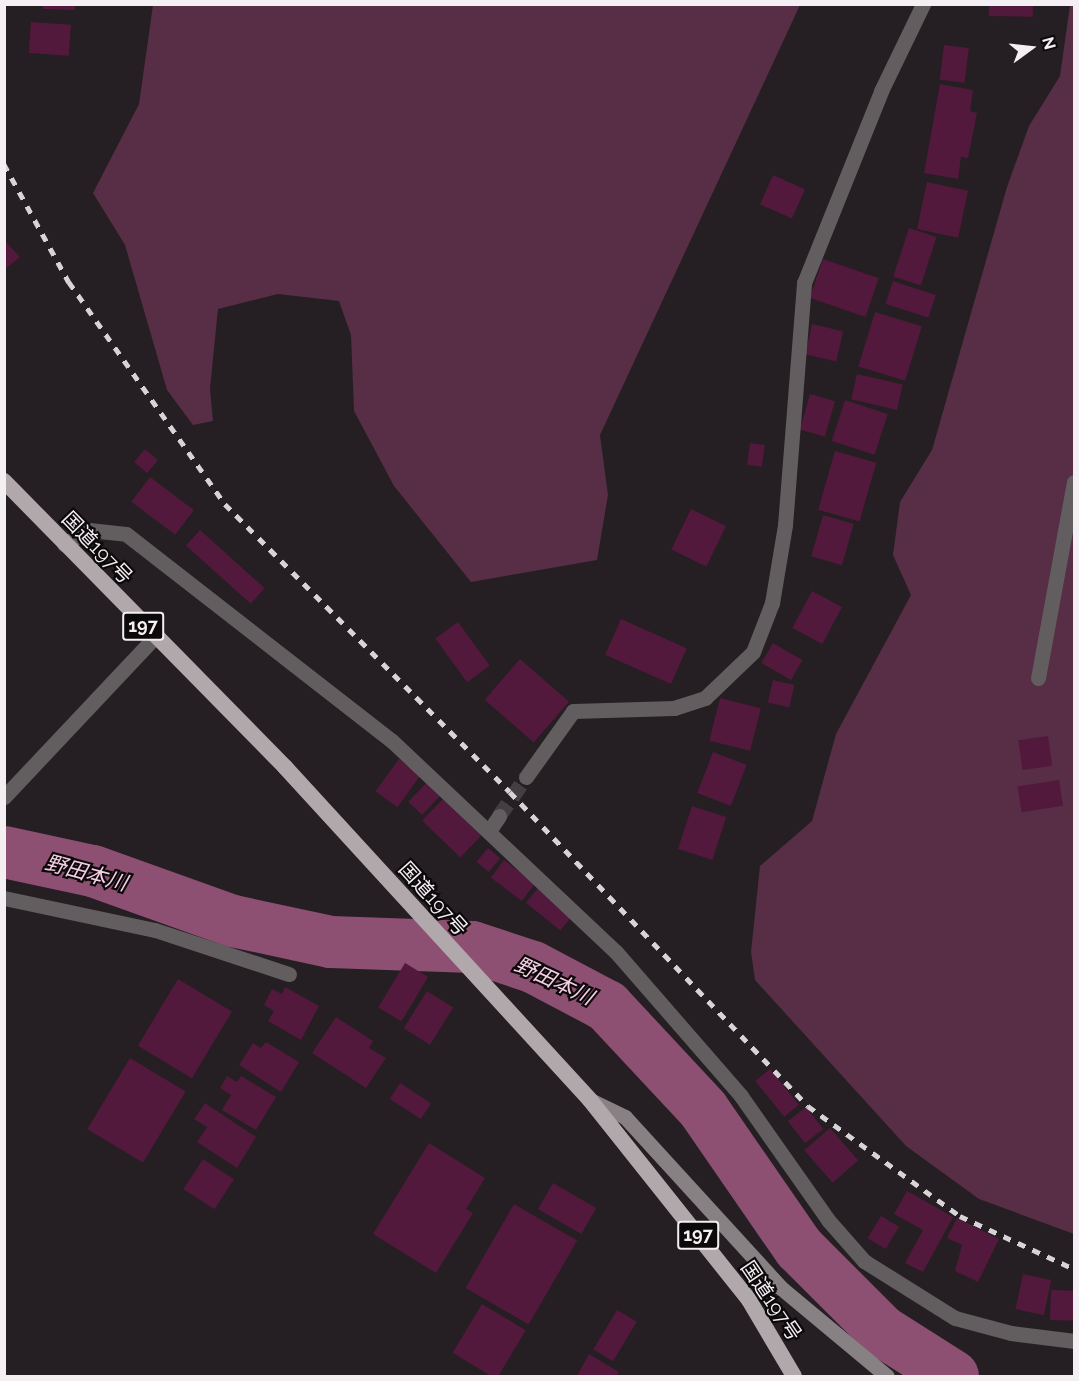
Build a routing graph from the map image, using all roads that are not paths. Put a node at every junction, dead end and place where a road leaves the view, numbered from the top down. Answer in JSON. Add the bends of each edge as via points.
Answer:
{"nodes":[{"id":1,"x":923,"y":4,"type":"edge"},
{"id":2,"x":4,"y":481,"type":"edge"},
{"id":3,"x":1074,"y":482,"type":"edge"},
{"id":4,"x":64,"y":544,"type":"junction"},
{"id":5,"x":154,"y":638,"type":"junction"},
{"id":6,"x":1038,"y":678,"type":"dead end"},
{"id":7,"x":526,"y":777,"type":"tunnel mouth"},
{"id":8,"x":4,"y":797,"type":"edge"},
{"id":9,"x":499,"y":816,"type":"tunnel mouth"},
{"id":10,"x":489,"y":831,"type":"junction"},
{"id":11,"x":4,"y":898,"type":"edge"},
{"id":12,"x":289,"y":974,"type":"dead end"},
{"id":13,"x":590,"y":1100,"type":"junction"},
{"id":14,"x":1074,"y":1341,"type":"edge"},
{"id":15,"x":794,"y":1377,"type":"edge"},
{"id":16,"x":887,"y":1377,"type":"edge"}],
"edges":[{"from":1,"to":7,"type":"street","via":[[881,91],[804,283],[784,525],[772,603],[753,652],[705,698],[674,708],[573,711]]},
{"from":2,"to":4,"type":"highway","name":"国道197号","number":"197"},
{"from":3,"to":6,"type":"street"},
{"from":4,"to":5,"type":"highway","name":"国道197号","number":"197"},
{"from":4,"to":10,"type":"street","via":[[89,530],[126,534],[392,741]]},
{"from":5,"to":8,"type":"street"},
{"from":5,"to":13,"type":"highway","name":"国道197号","number":"197","via":[[285,767]]},
{"from":9,"to":10,"type":"street"},
{"from":10,"to":14,"type":"street","via":[[616,952],[741,1096],[864,1262],[955,1318],[1011,1333]]},
{"from":11,"to":12,"type":"street","via":[[155,930]]},
{"from":13,"to":15,"type":"highway","name":"国道197号","number":"197","via":[[749,1300]]},
{"from":13,"to":16,"type":"main road","via":[[625,1117],[780,1287]]}]}
